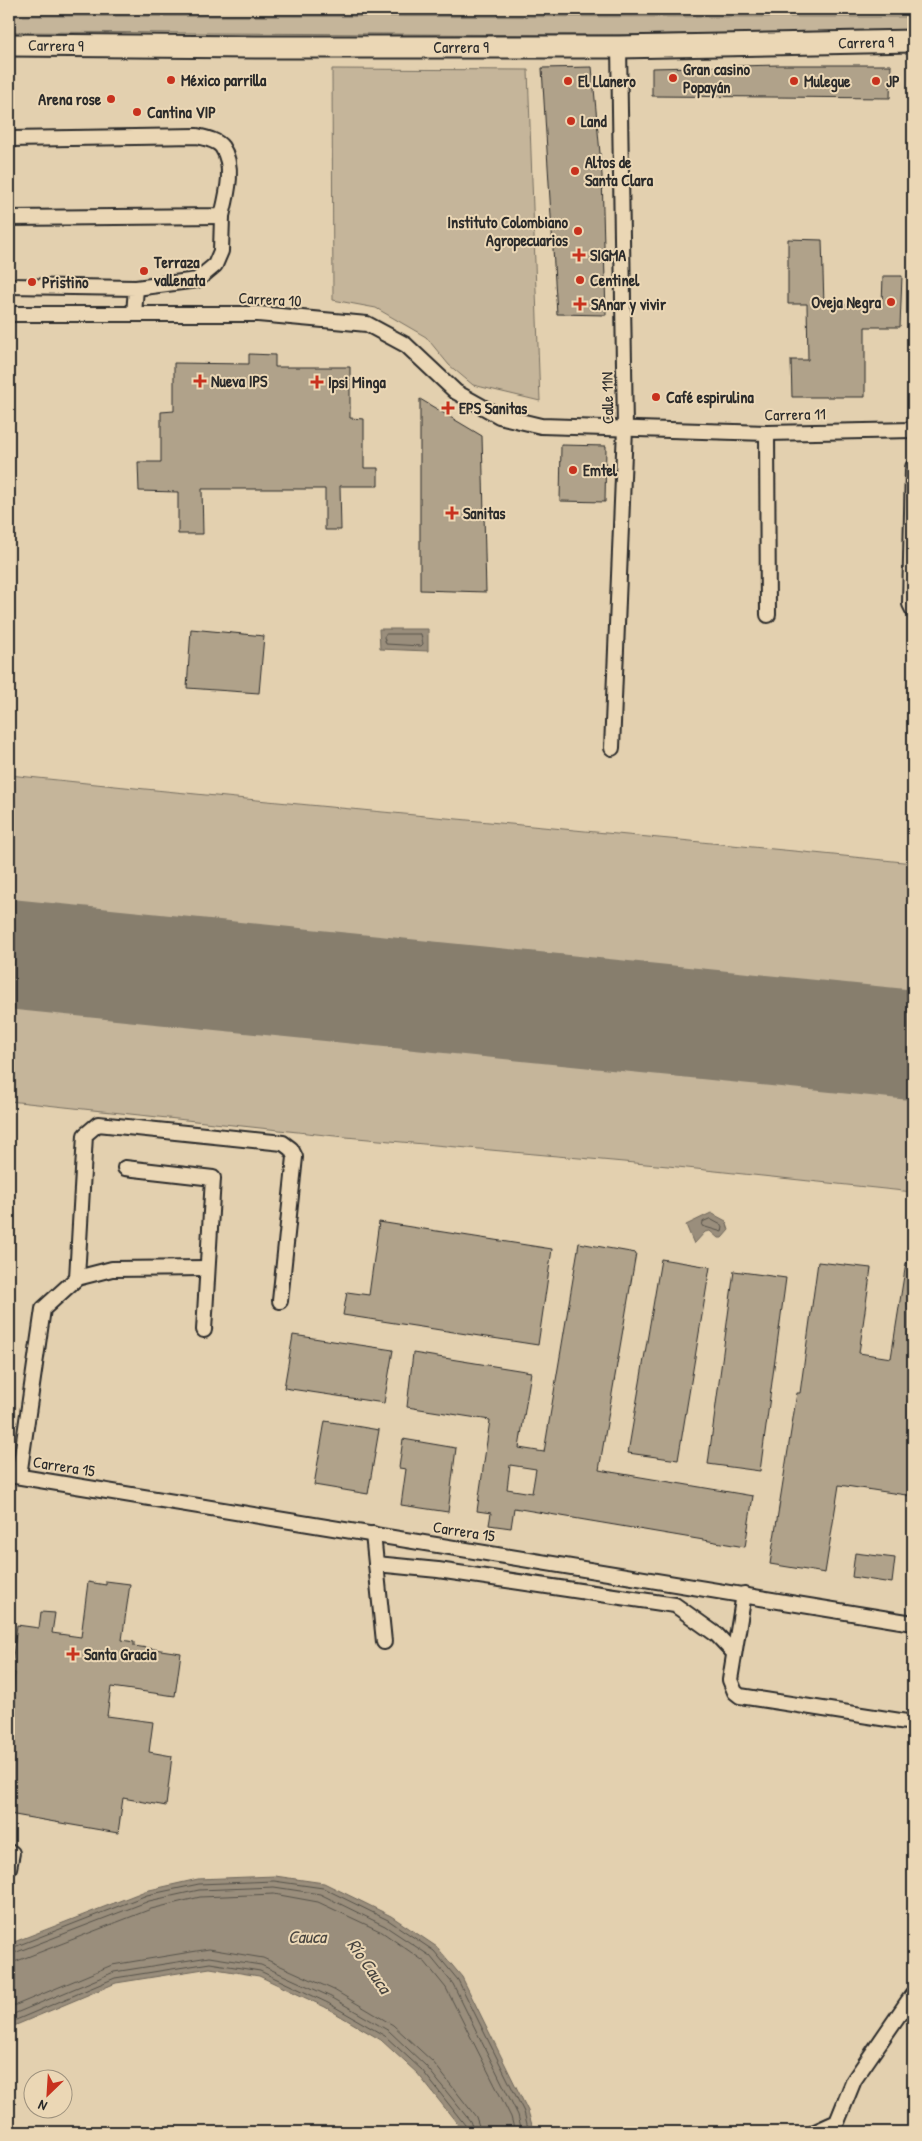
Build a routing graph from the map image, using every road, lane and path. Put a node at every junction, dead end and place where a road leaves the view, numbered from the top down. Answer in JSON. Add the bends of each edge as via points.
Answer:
{"nodes":[{"id":1,"x":913,"y":41,"type":"edge"},
{"id":2,"x":9,"y":44,"type":"edge"},
{"id":3,"x":619,"y":47,"type":"junction"},
{"id":4,"x":9,"y":139,"type":"edge"},
{"id":5,"x":222,"y":216,"type":"junction"},
{"id":6,"x":9,"y":218,"type":"edge"},
{"id":7,"x":9,"y":286,"type":"edge"},
{"id":8,"x":136,"y":288,"type":"junction"},
{"id":9,"x":9,"y":314,"type":"edge"},
{"id":10,"x":134,"y":314,"type":"junction"},
{"id":11,"x":499,"y":416,"type":"joint"},
{"id":12,"x":625,"y":428,"type":"junction"},
{"id":13,"x":913,"y":430,"type":"edge"},
{"id":14,"x":767,"y":433,"type":"junction"},
{"id":15,"x":913,"y":467,"type":"edge"},
{"id":16,"x":913,"y":610,"type":"edge"},
{"id":17,"x":768,"y":615,"type":"dead end"},
{"id":18,"x":612,"y":748,"type":"dead end"},
{"id":19,"x":125,"y":1168,"type":"dead end"},
{"id":20,"x":207,"y":1268,"type":"junction"},
{"id":21,"x":76,"y":1278,"type":"junction"},
{"id":22,"x":280,"y":1301,"type":"dead end"},
{"id":23,"x":204,"y":1330,"type":"dead end"},
{"id":24,"x":14,"y":1475,"type":"edge"},
{"id":25,"x":373,"y":1534,"type":"junction"},
{"id":26,"x":376,"y":1564,"type":"junction"},
{"id":27,"x":744,"y":1594,"type":"junction"},
{"id":28,"x":913,"y":1623,"type":"edge"},
{"id":29,"x":384,"y":1642,"type":"dead end"},
{"id":30,"x":734,"y":1653,"type":"junction"},
{"id":31,"x":913,"y":1723,"type":"edge"},
{"id":32,"x":12,"y":1853,"type":"dead end"},
{"id":33,"x":9,"y":1868,"type":"edge"},
{"id":34,"x":913,"y":1994,"type":"edge"},
{"id":35,"x":815,"y":2132,"type":"edge"}],
"edges":[{"from":1,"to":3,"type":"main road","name":"Carrera 9"},
{"from":2,"to":3,"type":"main road","name":"Carrera 9","via":[[256,48]]},
{"from":3,"to":12,"type":"street","name":"Calle 11N"},
{"from":4,"to":5,"type":"street","via":[[197,136],[215,142],[222,146],[229,166]]},
{"from":5,"to":6,"type":"street"},
{"from":5,"to":8,"type":"street","via":[[220,251],[215,266],[197,280]]},
{"from":7,"to":8,"type":"street"},
{"from":8,"to":10,"type":"street"},
{"from":9,"to":10,"type":"street","name":"Carrera 10"},
{"from":10,"to":11,"type":"street","name":"Carrera 10","via":[[258,314],[366,324],[406,345],[456,392]]},
{"from":11,"to":12,"type":"street","name":"Carrera 11","via":[[541,426]]},
{"from":12,"to":14,"type":"street","name":"Carrera 11"},
{"from":12,"to":18,"type":"street","name":"Calle 11N"},
{"from":13,"to":14,"type":"street","name":"Carrera 11"},
{"from":14,"to":17,"type":"street"},
{"from":15,"to":16,"type":"street","via":[[910,604]]},
{"from":19,"to":20,"type":"street","via":[[213,1178]]},
{"from":20,"to":21,"type":"street","via":[[112,1269]]},
{"from":20,"to":23,"type":"street"},
{"from":21,"to":22,"type":"street","via":[[85,1135],[91,1128],[98,1124],[283,1143],[295,1157]]},
{"from":21,"to":24,"type":"street","via":[[43,1309]]},
{"from":24,"to":25,"type":"street","name":"Carrera 15"},
{"from":25,"to":26,"type":"street"},
{"from":25,"to":27,"type":"street","name":"Carrera 15"},
{"from":26,"to":29,"type":"street"},
{"from":26,"to":30,"type":"street","via":[[675,1605],[717,1635]]},
{"from":27,"to":28,"type":"street","name":"Carrera 15"},
{"from":27,"to":30,"type":"street"},
{"from":30,"to":31,"type":"street","via":[[730,1680],[740,1696]]},
{"from":32,"to":33,"type":"street"},
{"from":34,"to":35,"type":"street","via":[[854,2080],[837,2122]]}]}
